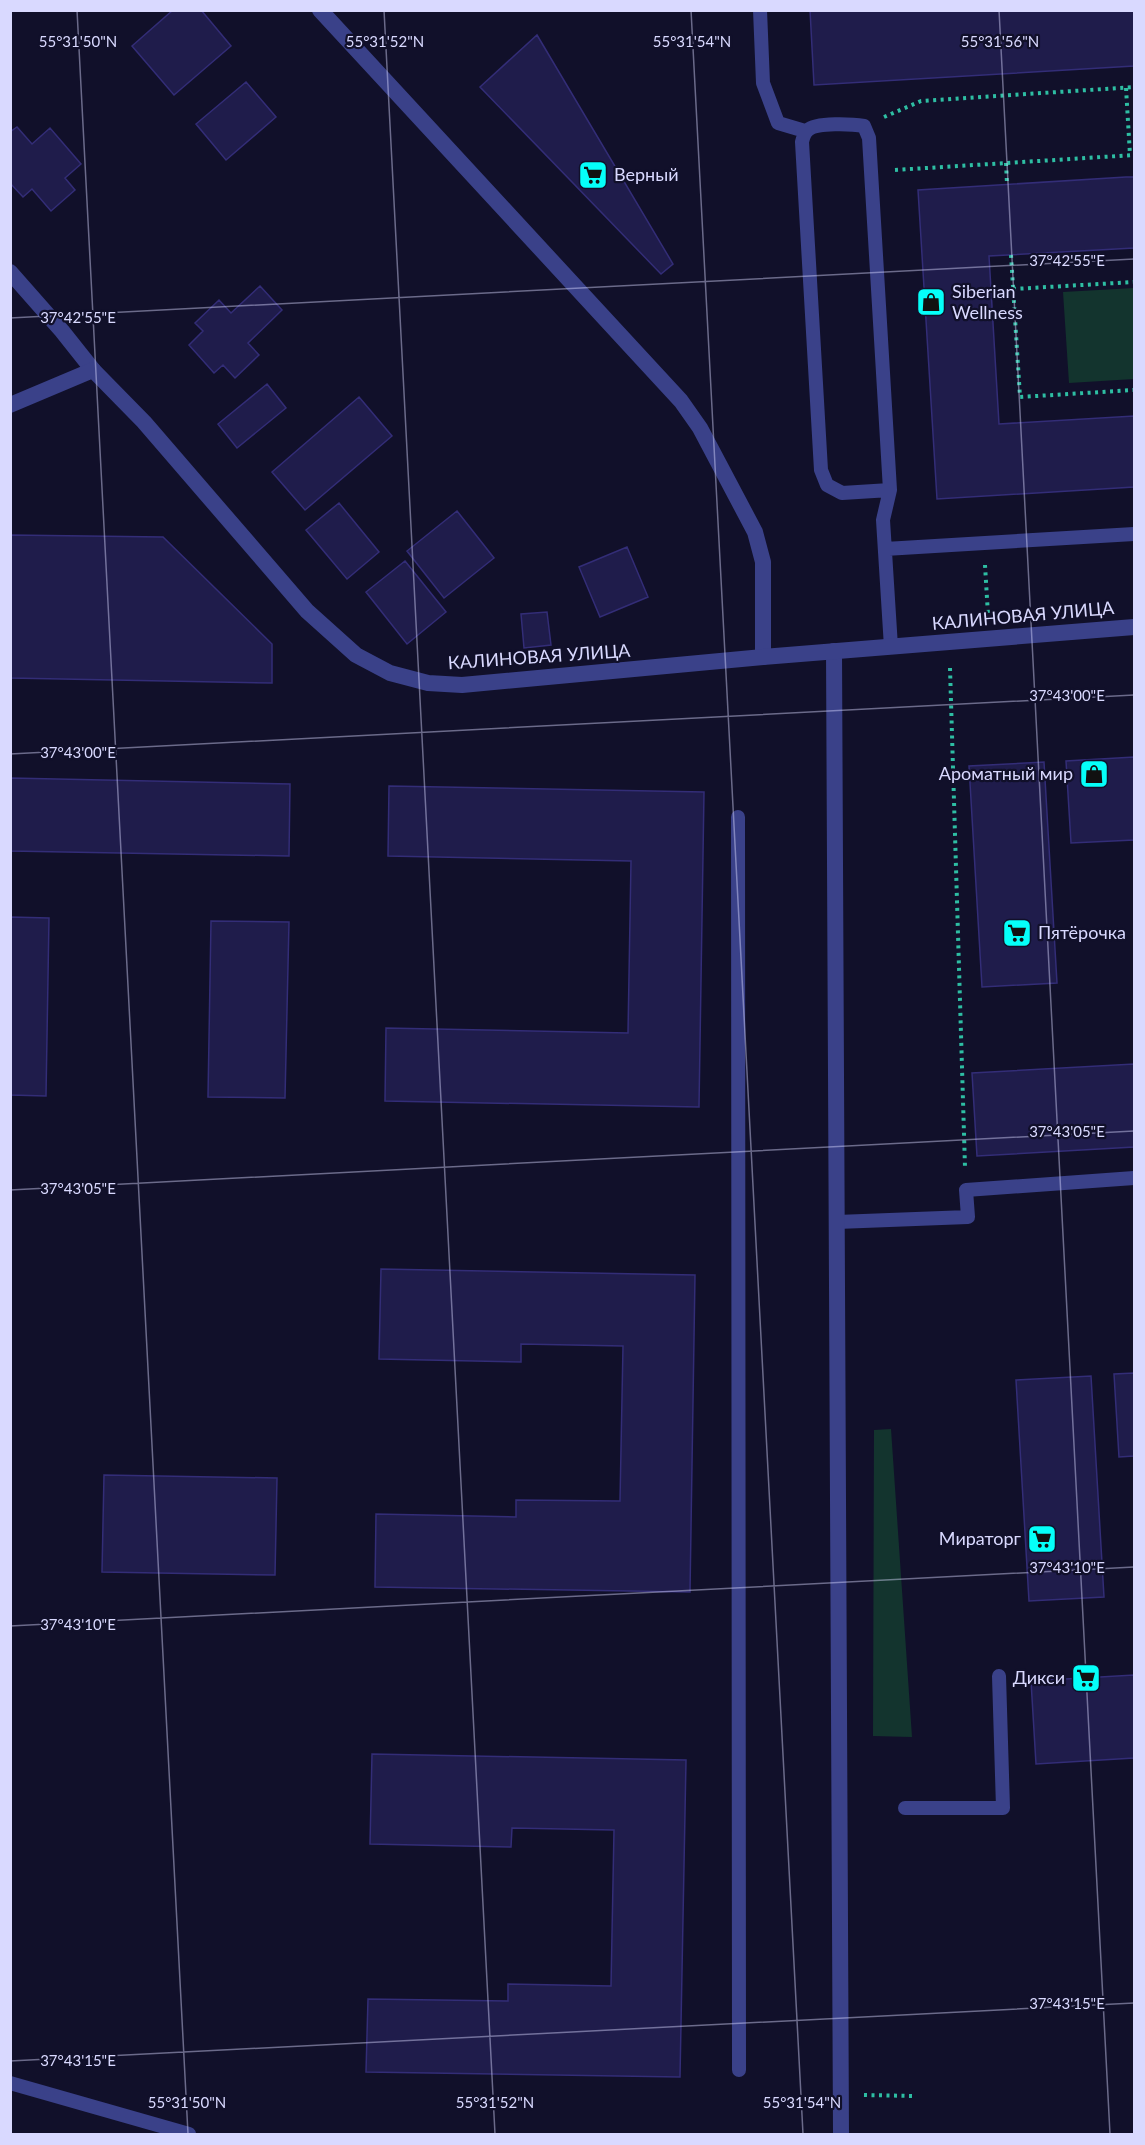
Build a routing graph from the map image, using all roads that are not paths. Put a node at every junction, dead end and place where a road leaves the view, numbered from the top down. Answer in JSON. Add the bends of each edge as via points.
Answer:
{"nodes":[{"id":1,"x":320,"y":10,"type":"edge"},
{"id":2,"x":760,"y":10,"type":"edge"},
{"id":3,"x":805,"y":131,"type":"junction"},
{"id":4,"x":10,"y":272,"type":"edge"},
{"id":5,"x":93,"y":370,"type":"junction"},
{"id":6,"x":10,"y":405,"type":"edge"},
{"id":7,"x":890,"y":490,"type":"junction"},
{"id":8,"x":1134,"y":534,"type":"edge"},
{"id":9,"x":885,"y":549,"type":"junction"},
{"id":10,"x":1134,"y":627,"type":"edge"},
{"id":11,"x":891,"y":646,"type":"junction"},
{"id":12,"x":834,"y":651,"type":"junction"},
{"id":13,"x":763,"y":657,"type":"junction"},
{"id":14,"x":738,"y":816,"type":"dead end"},
{"id":15,"x":1134,"y":1178,"type":"edge"},
{"id":16,"x":837,"y":1222,"type":"junction"},
{"id":17,"x":999,"y":1676,"type":"dead end"},
{"id":18,"x":905,"y":1808,"type":"dead end"},
{"id":19,"x":739,"y":2070,"type":"dead end"},
{"id":20,"x":10,"y":2083,"type":"edge"},
{"id":21,"x":189,"y":2134,"type":"edge"},
{"id":22,"x":841,"y":2134,"type":"edge"}],
"edges":[{"from":1,"to":13,"type":"street","via":[[681,401],[700,428],[755,532],[763,562]]},
{"from":2,"to":3,"type":"lane","via":[[764,83],[778,123]]},
{"from":3,"to":7,"type":"lane","via":[[802,142],[821,470],[827,485],[842,493]]},
{"from":3,"to":7,"type":"lane","via":[[812,126],[854,124],[864,126],[869,138]]},
{"from":4,"to":5,"type":"street","name":"КАЛИНОВАЯ УЛИЦА"},
{"from":5,"to":6,"type":"street"},
{"from":5,"to":13,"type":"street","name":"КАЛИНОВАЯ УЛИЦА","via":[[144,422],[307,611],[356,655],[390,673],[428,683],[462,685]]},
{"from":7,"to":9,"type":"lane","via":[[883,520]]},
{"from":8,"to":9,"type":"lane"},
{"from":9,"to":11,"type":"lane"},
{"from":10,"to":11,"type":"street","name":"КАЛИНОВАЯ УЛИЦА"},
{"from":11,"to":12,"type":"street","name":"КАЛИНОВАЯ УЛИЦА"},
{"from":12,"to":13,"type":"street","name":"КАЛИНОВАЯ УЛИЦА"},
{"from":12,"to":16,"type":"street"},
{"from":14,"to":19,"type":"lane"},
{"from":15,"to":16,"type":"lane","via":[[966,1190],[968,1217]]},
{"from":16,"to":22,"type":"street"},
{"from":17,"to":18,"type":"lane","via":[[1003,1808]]},
{"from":20,"to":21,"type":"lane"}]}
